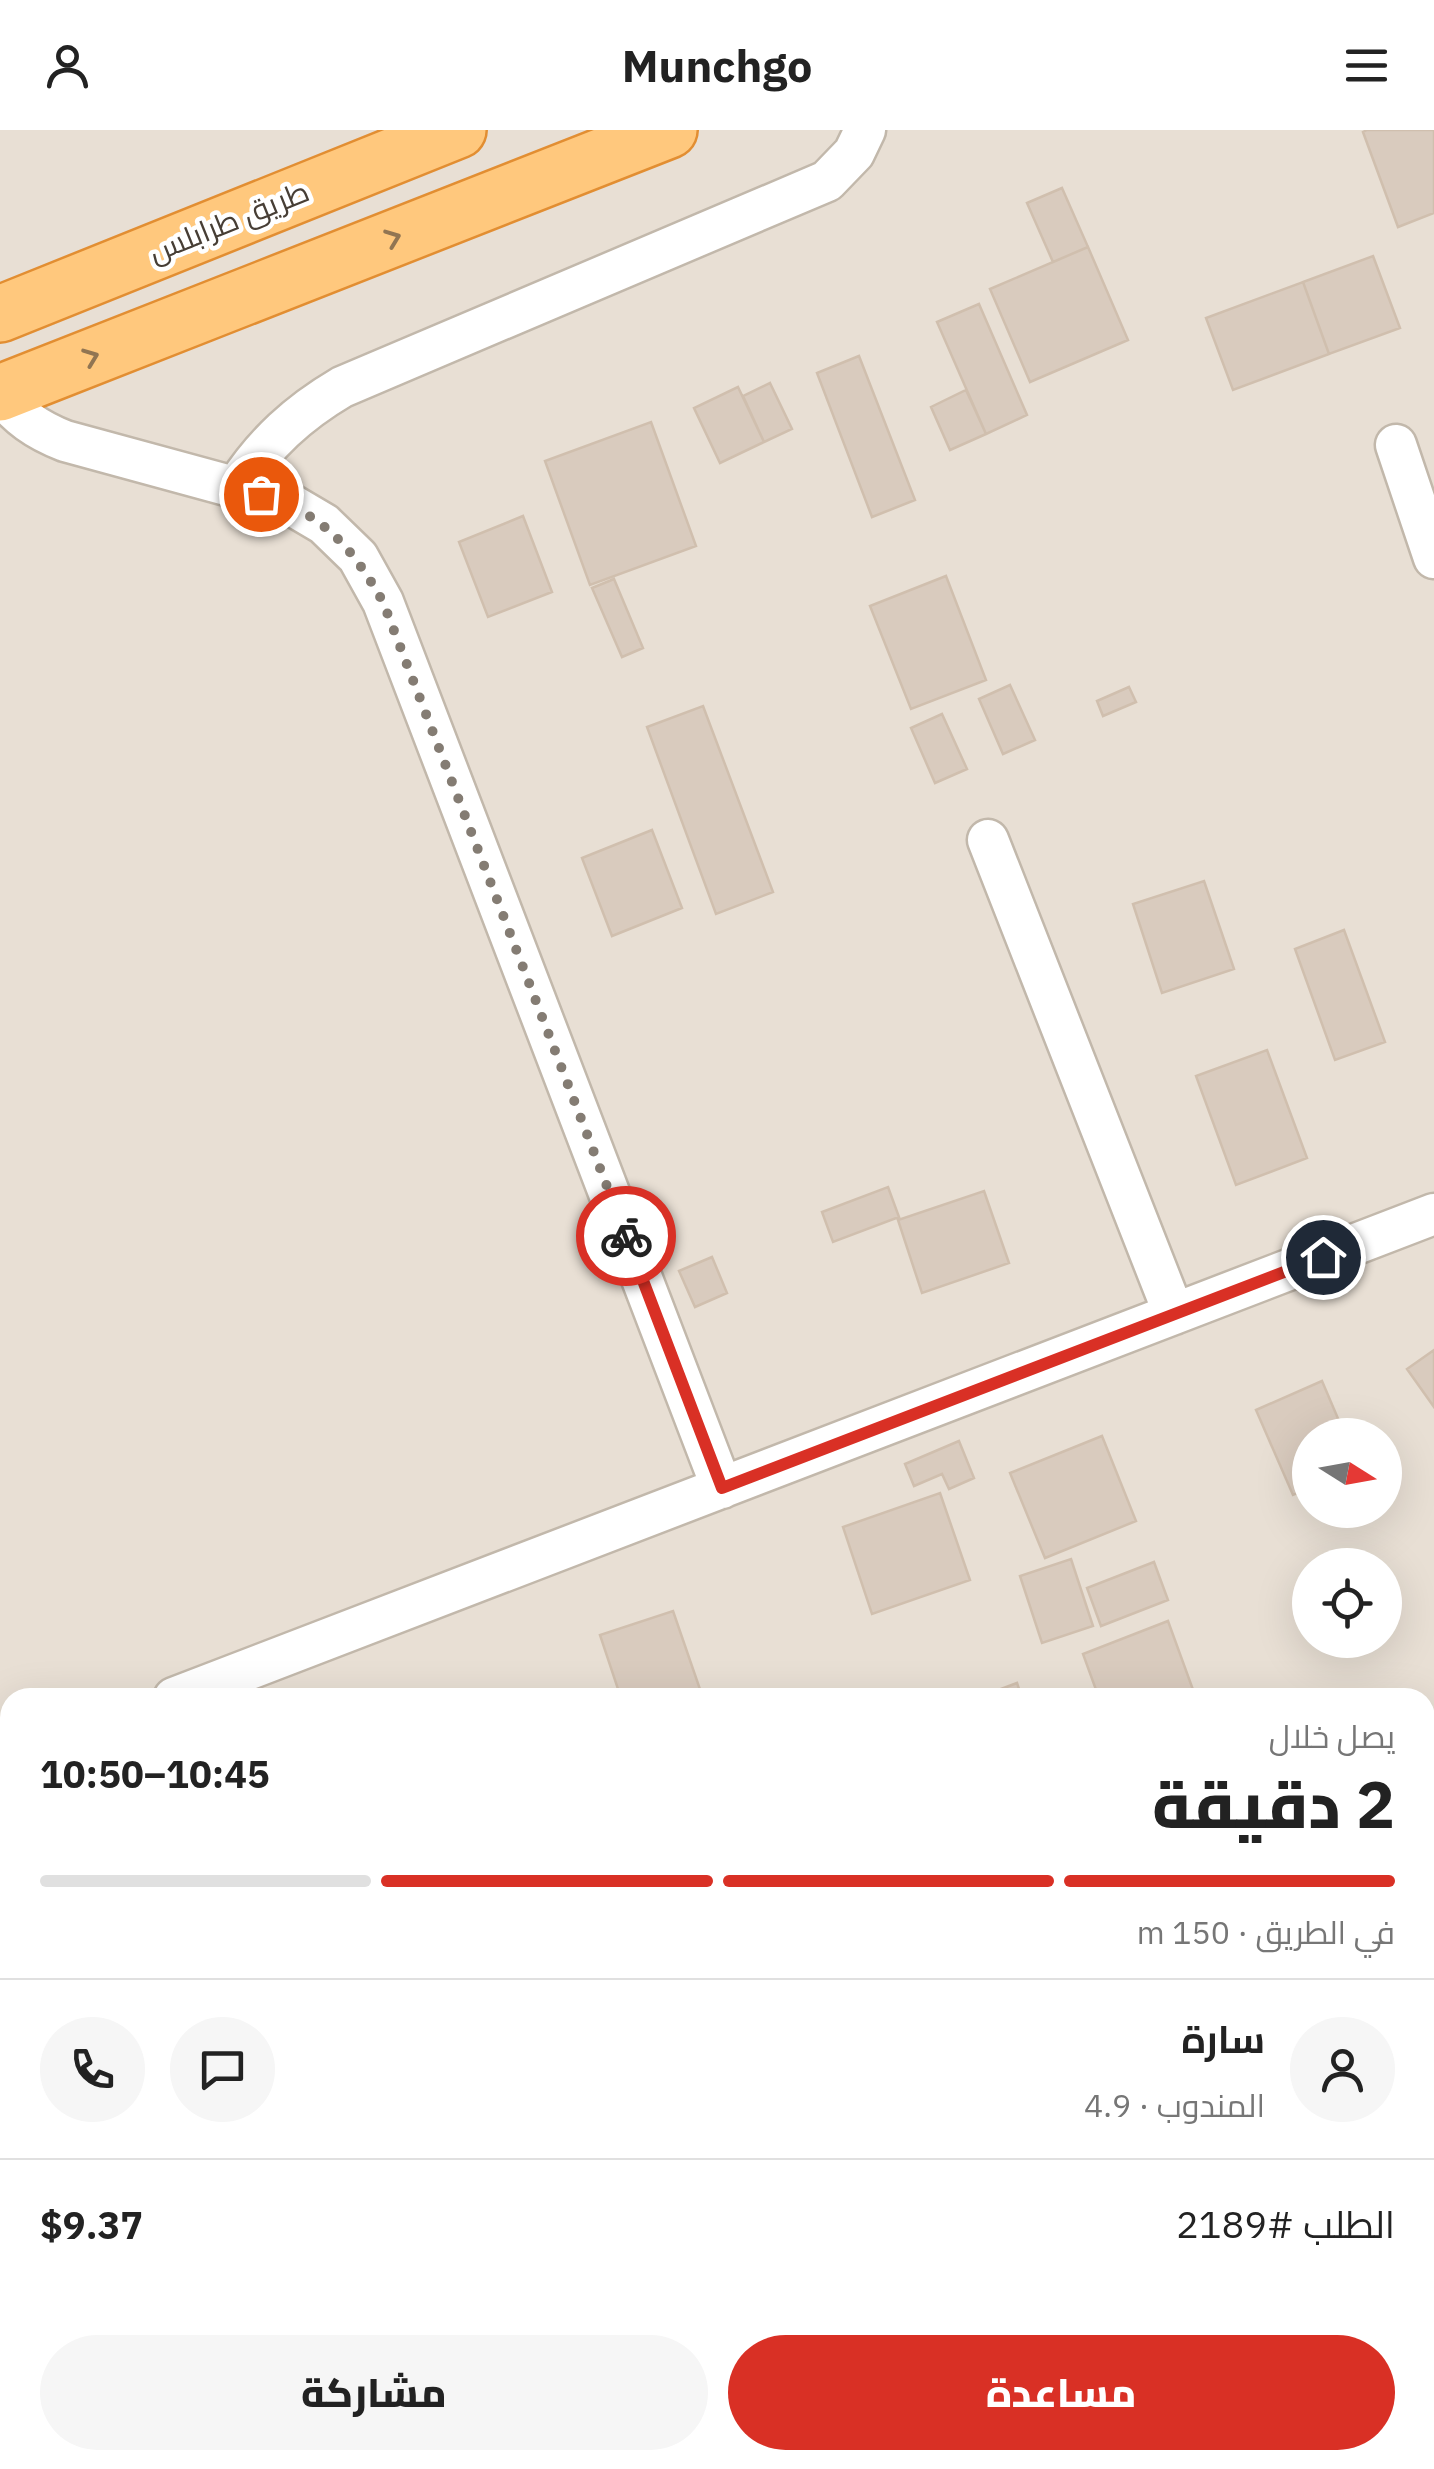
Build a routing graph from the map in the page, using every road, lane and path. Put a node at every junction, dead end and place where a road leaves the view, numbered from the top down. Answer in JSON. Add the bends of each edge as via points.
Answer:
{"nodes":[{"id":1,"x":458,"y":130,"type":"edge"},
{"id":2,"x":669,"y":130,"type":"edge"},
{"id":3,"x":865,"y":130,"type":"edge"},
{"id":4,"x":0,"y":314,"type":"edge"},
{"id":5,"x":0,"y":393,"type":"edge"},
{"id":6,"x":1396,"y":445,"type":"dead end"},
{"id":7,"x":237,"y":486,"type":"junction"},
{"id":8,"x":1434,"y":558,"type":"edge"},
{"id":9,"x":988,"y":840,"type":"dead end"},
{"id":10,"x":1434,"y":1214,"type":"edge"},
{"id":11,"x":1174,"y":1314,"type":"junction"},
{"id":12,"x":722,"y":1488,"type":"junction"},
{"id":13,"x":200,"y":1688,"type":"edge"}],
"edges":[{"from":1,"to":4,"type":"highway","name":"طريق طرابلس"},
{"from":5,"to":2,"type":"highway","one_way":true},
{"from":3,"to":7,"type":"street","via":[[854,154],[828,180],[342,387],[281,430]]},
{"from":5,"to":7,"type":"street","via":[[37,430],[65,441]]},
{"from":6,"to":8,"type":"street"},
{"from":7,"to":12,"type":"street","via":[[324,524],[358,558],[383,602]]},
{"from":9,"to":11,"type":"street"},
{"from":10,"to":11,"type":"street"},
{"from":11,"to":12,"type":"street"},
{"from":12,"to":13,"type":"street"}]}
